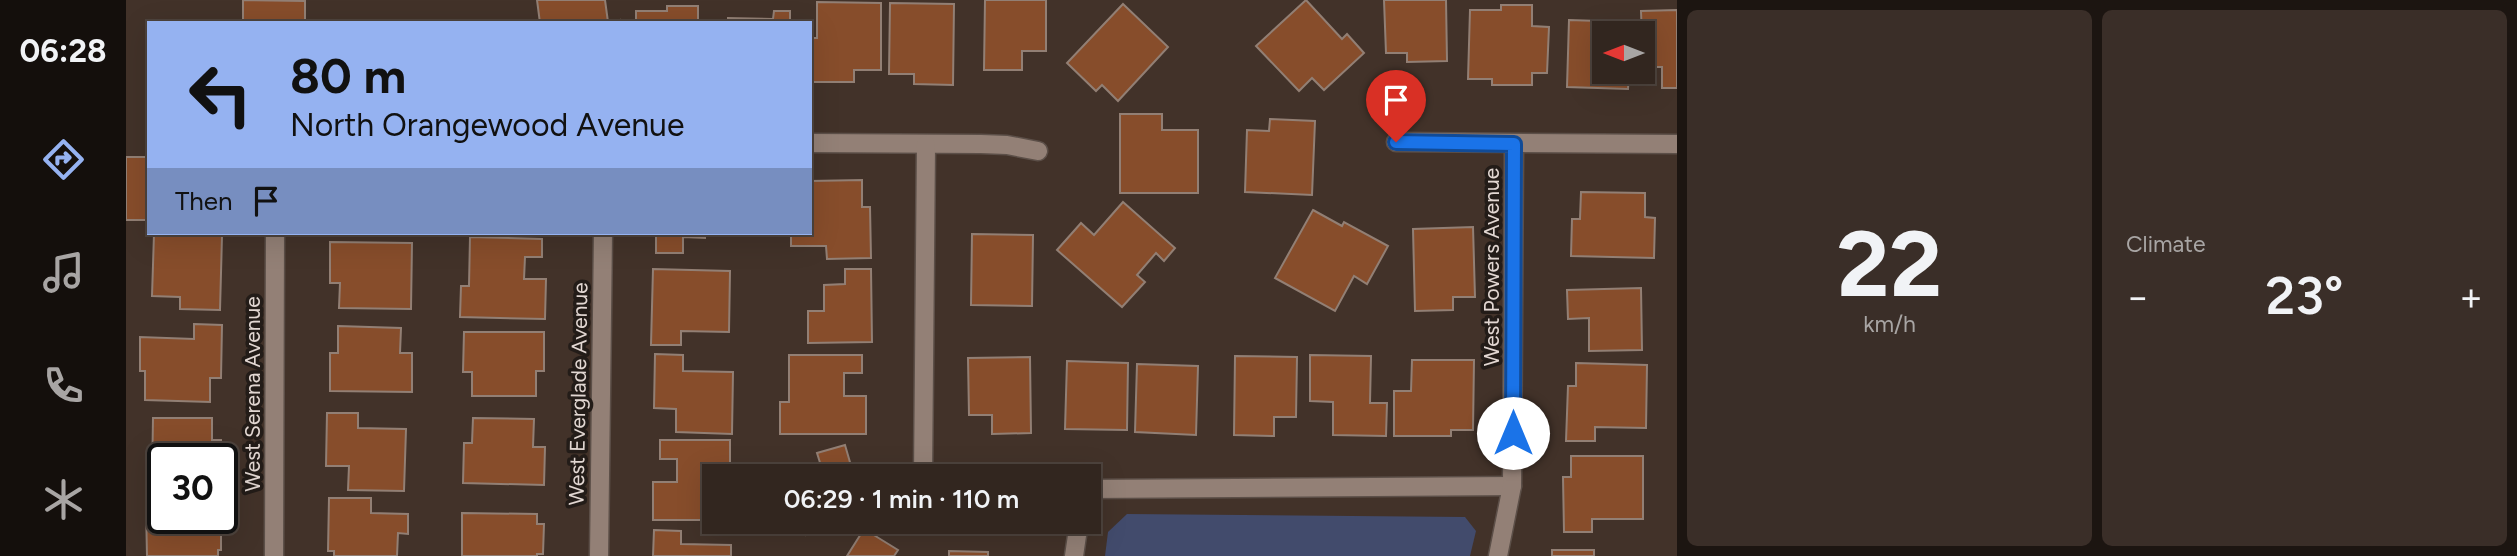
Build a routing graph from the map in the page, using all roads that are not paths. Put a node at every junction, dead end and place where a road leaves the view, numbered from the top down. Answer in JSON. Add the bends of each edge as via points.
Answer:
{"nodes":[{"id":1,"x":1396,"y":142,"type":"dead end"},
{"id":2,"x":812,"y":143,"type":"edge"},
{"id":3,"x":1514,"y":144,"type":"junction"},
{"id":4,"x":1677,"y":144,"type":"edge"},
{"id":5,"x":926,"y":145,"type":"junction"},
{"id":6,"x":1038,"y":150,"type":"dead end"},
{"id":7,"x":275,"y":235,"type":"edge"},
{"id":8,"x":603,"y":235,"type":"edge"},
{"id":9,"x":923,"y":464,"type":"edge"},
{"id":10,"x":1512,"y":486,"type":"junction"},
{"id":11,"x":1101,"y":489,"type":"edge"},
{"id":12,"x":1077,"y":534,"type":"edge"},
{"id":13,"x":274,"y":556,"type":"edge"},
{"id":14,"x":599,"y":556,"type":"edge"},
{"id":15,"x":1074,"y":556,"type":"edge"},
{"id":16,"x":1498,"y":556,"type":"edge"}],
"edges":[{"from":1,"to":3,"type":"street"},
{"from":2,"to":5,"type":"street"},
{"from":3,"to":4,"type":"street"},
{"from":3,"to":10,"type":"street","name":"West Powers Avenue"},
{"from":5,"to":6,"type":"street","via":[[1007,145]]},
{"from":5,"to":9,"type":"street"},
{"from":7,"to":13,"type":"street","name":"West Serena Avenue"},
{"from":8,"to":14,"type":"street","name":"West Everglade Avenue"},
{"from":10,"to":11,"type":"street"},
{"from":10,"to":16,"type":"street","name":"West Powers Avenue"},
{"from":12,"to":15,"type":"street"}]}
